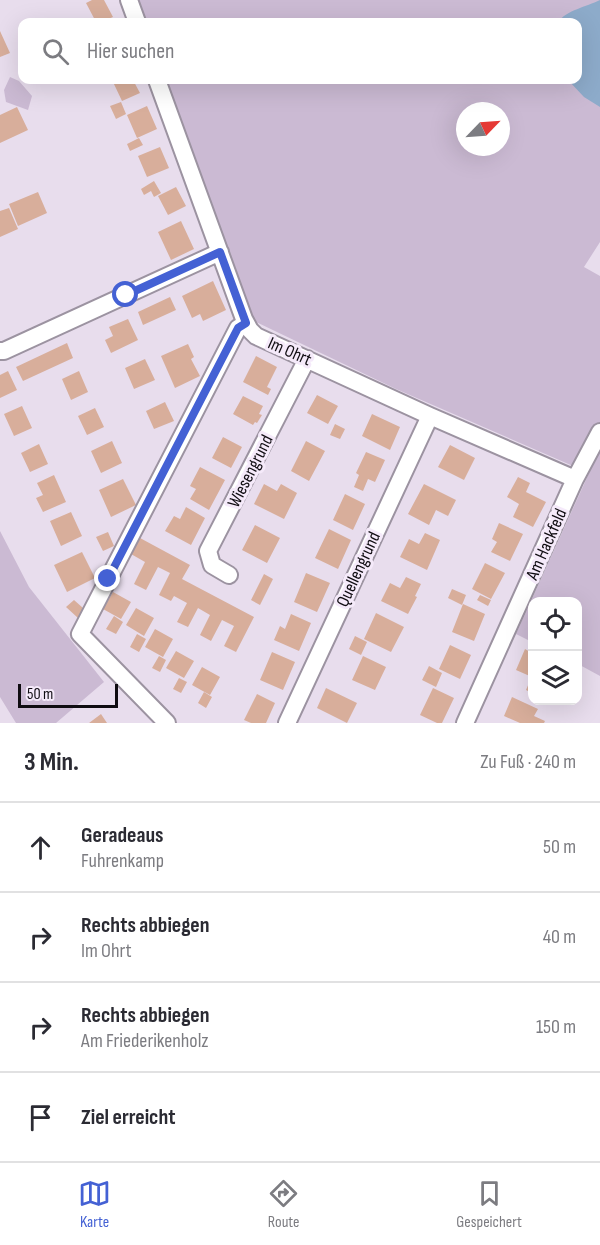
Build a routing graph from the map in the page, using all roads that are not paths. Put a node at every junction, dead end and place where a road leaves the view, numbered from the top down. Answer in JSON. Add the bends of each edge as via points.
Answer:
{"nodes":[{"id":1,"x":129,"y":0,"type":"edge"},
{"id":2,"x":136,"y":18,"type":"edge"},
{"id":3,"x":159,"y":84,"type":"edge"},
{"id":4,"x":220,"y":252,"type":"junction"},
{"id":5,"x":246,"y":323,"type":"junction"},
{"id":6,"x":0,"y":351,"type":"edge"},
{"id":7,"x":307,"y":359,"type":"junction"},
{"id":8,"x":430,"y":416,"type":"junction"},
{"id":9,"x":600,"y":432,"type":"edge"},
{"id":10,"x":575,"y":479,"type":"junction"},
{"id":11,"x":230,"y":575,"type":"dead end"},
{"id":12,"x":467,"y":722,"type":"edge"},
{"id":13,"x":167,"y":723,"type":"edge"},
{"id":14,"x":287,"y":723,"type":"edge"}],
"edges":[{"from":1,"to":2,"type":"street"},
{"from":3,"to":4,"type":"street"},
{"from":4,"to":5,"type":"street"},
{"from":4,"to":6,"type":"street"},
{"from":5,"to":7,"type":"street","name":"Im Ohrt","via":[[256,336]]},
{"from":5,"to":13,"type":"street","via":[[238,328],[80,634]]},
{"from":7,"to":8,"type":"street","name":"Im Ohrt"},
{"from":7,"to":11,"type":"street","name":"Wiesengrund","via":[[208,550],[212,565]]},
{"from":8,"to":10,"type":"street","name":"Im Ohrt"},
{"from":8,"to":14,"type":"street","name":"Quellengrund"},
{"from":9,"to":10,"type":"street","name":"Am Hackfeld"},
{"from":10,"to":12,"type":"street","name":"Am Hackfeld"}]}
